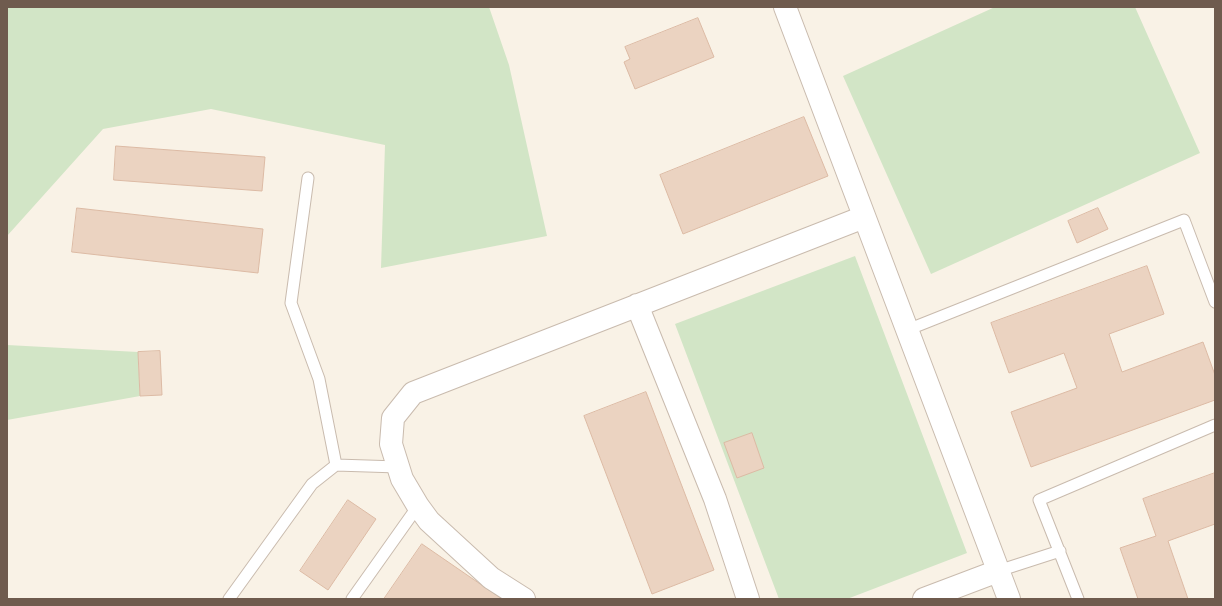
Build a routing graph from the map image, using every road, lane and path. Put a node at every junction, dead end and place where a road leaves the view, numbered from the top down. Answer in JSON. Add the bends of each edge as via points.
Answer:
{"nodes":[{"id":1,"x":785,"y":7,"type":"edge"},
{"id":2,"x":308,"y":178,"type":"dead end"},
{"id":3,"x":864,"y":217,"type":"junction"},
{"id":4,"x":1215,"y":302,"type":"edge"},
{"id":5,"x":637,"y":305,"type":"junction"},
{"id":6,"x":907,"y":330,"type":"junction"},
{"id":7,"x":1215,"y":425,"type":"edge"},
{"id":8,"x":336,"y":465,"type":"junction"},
{"id":9,"x":398,"y":467,"type":"junction"},
{"id":10,"x":418,"y":506,"type":"junction"},
{"id":11,"x":1060,"y":551,"type":"junction"},
{"id":12,"x":998,"y":571,"type":"junction"},
{"id":13,"x":230,"y":599,"type":"edge"},
{"id":14,"x":352,"y":599,"type":"edge"},
{"id":15,"x":524,"y":599,"type":"edge"},
{"id":16,"x":748,"y":599,"type":"edge"},
{"id":17,"x":924,"y":599,"type":"edge"},
{"id":18,"x":1009,"y":599,"type":"edge"},
{"id":19,"x":1078,"y":599,"type":"edge"}],
"edges":[{"from":1,"to":3,"type":"street"},
{"from":2,"to":8,"type":"lane","via":[[292,303],[319,379]]},
{"from":3,"to":5,"type":"street"},
{"from":3,"to":6,"type":"street"},
{"from":4,"to":6,"type":"lane","via":[[1184,220]]},
{"from":5,"to":9,"type":"street","via":[[413,393],[392,418],[390,444]]},
{"from":5,"to":16,"type":"street","via":[[715,499]]},
{"from":6,"to":12,"type":"street"},
{"from":7,"to":11,"type":"lane","via":[[1039,500]]},
{"from":8,"to":9,"type":"lane"},
{"from":8,"to":13,"type":"lane","via":[[312,484]]},
{"from":9,"to":10,"type":"street"},
{"from":10,"to":14,"type":"lane"},
{"from":10,"to":15,"type":"street","via":[[429,520],[492,578]]},
{"from":11,"to":12,"type":"lane"},
{"from":11,"to":19,"type":"lane"},
{"from":12,"to":17,"type":"street"},
{"from":12,"to":18,"type":"street"}]}
